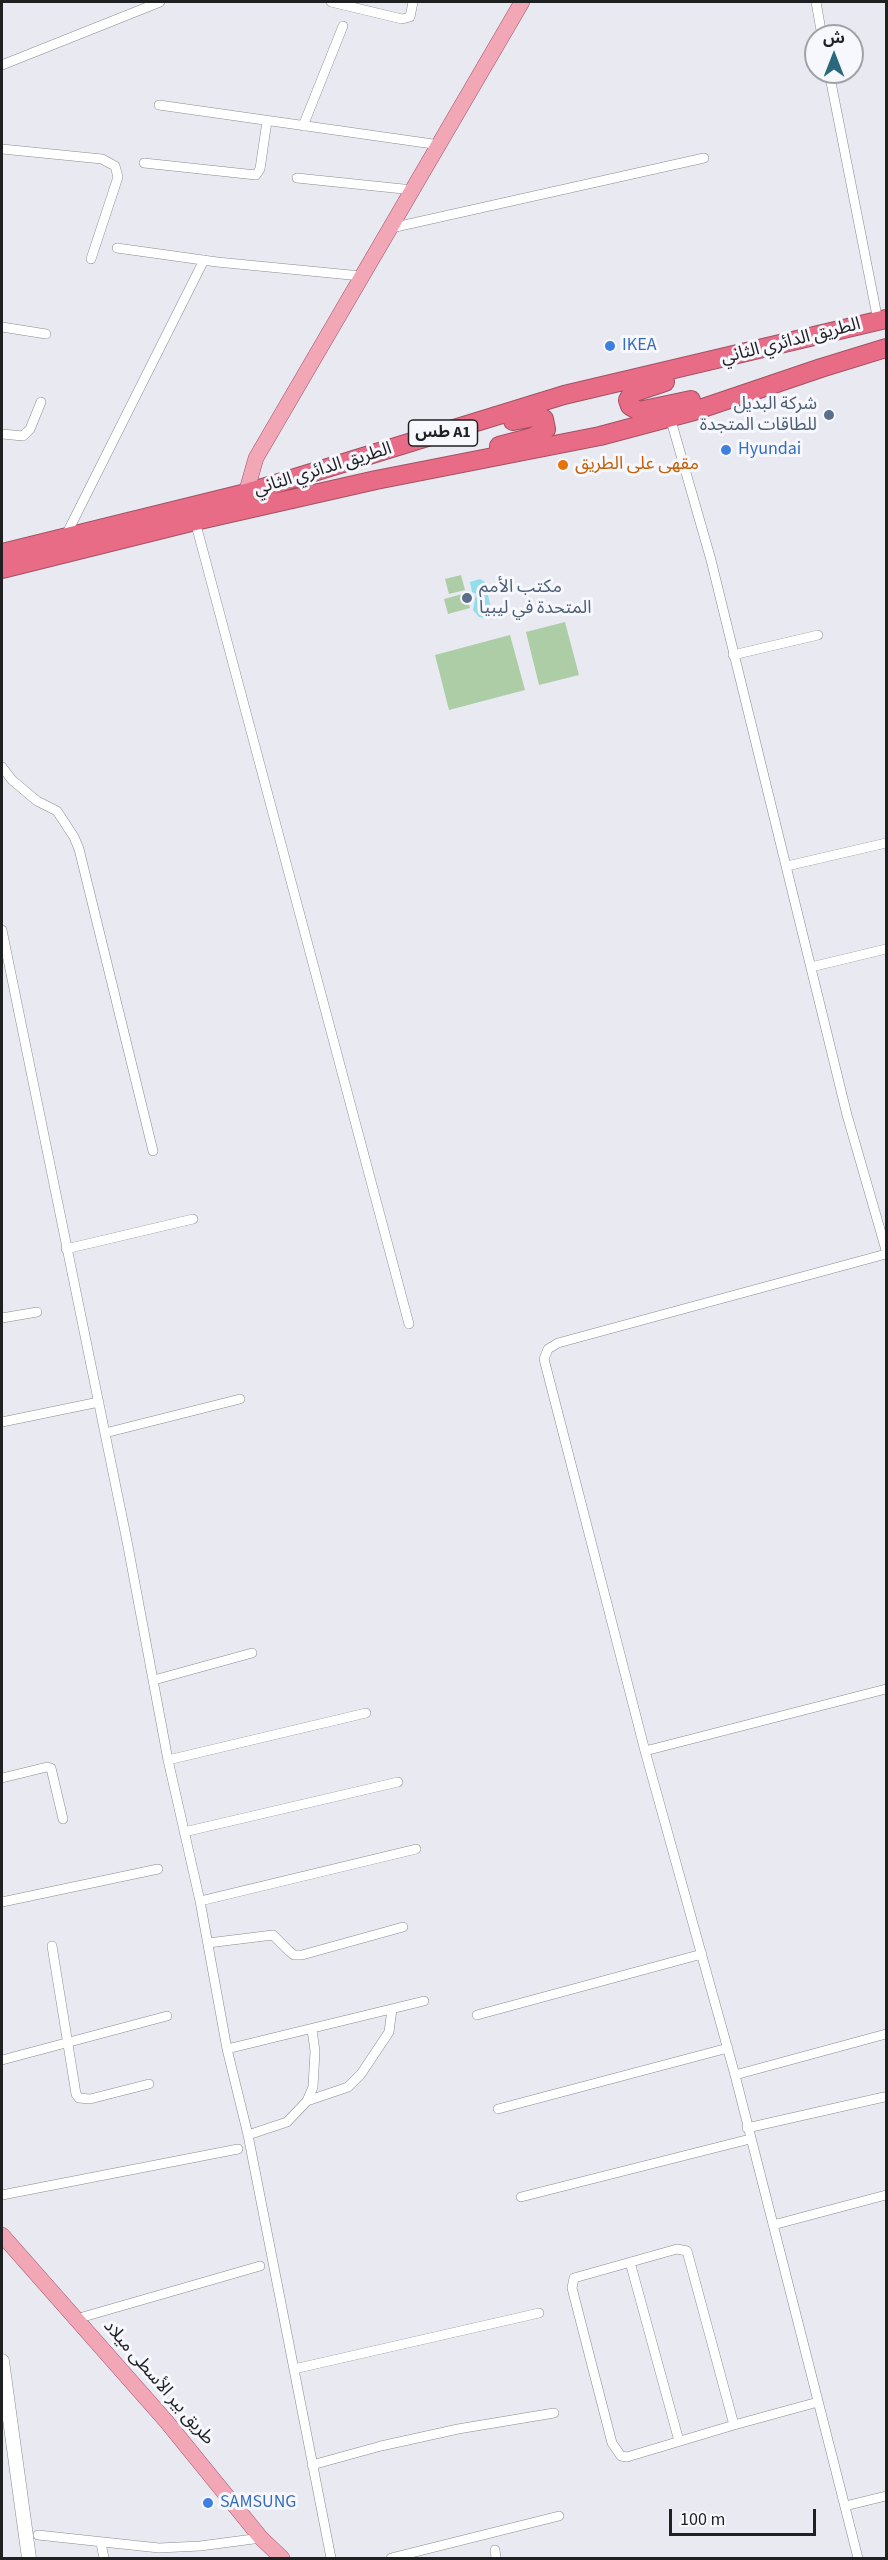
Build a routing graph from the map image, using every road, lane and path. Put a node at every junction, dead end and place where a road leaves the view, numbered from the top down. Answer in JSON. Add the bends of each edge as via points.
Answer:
{"nodes":[{"id":1,"x":160,"y":2,"type":"edge"},
{"id":2,"x":331,"y":2,"type":"edge"},
{"id":3,"x":413,"y":2,"type":"edge"},
{"id":4,"x":522,"y":2,"type":"edge"},
{"id":5,"x":816,"y":2,"type":"edge"},
{"id":6,"x":820,"y":24,"type":"edge"},
{"id":7,"x":343,"y":26,"type":"dead end"},
{"id":8,"x":2,"y":65,"type":"edge"},
{"id":9,"x":833,"y":84,"type":"edge"},
{"id":10,"x":159,"y":105,"type":"dead end"},
{"id":11,"x":267,"y":121,"type":"junction"},
{"id":12,"x":303,"y":126,"type":"junction"},
{"id":13,"x":440,"y":145,"type":"junction"},
{"id":14,"x":2,"y":149,"type":"edge"},
{"id":15,"x":704,"y":158,"type":"dead end"},
{"id":16,"x":144,"y":163,"type":"dead end"},
{"id":17,"x":297,"y":177,"type":"dead end"},
{"id":18,"x":413,"y":190,"type":"junction"},
{"id":19,"x":391,"y":228,"type":"junction"},
{"id":20,"x":117,"y":248,"type":"dead end"},
{"id":21,"x":91,"y":259,"type":"dead end"},
{"id":22,"x":204,"y":260,"type":"junction"},
{"id":23,"x":361,"y":276,"type":"junction"},
{"id":24,"x":882,"y":320,"type":"edge"},
{"id":25,"x":2,"y":327,"type":"edge"},
{"id":26,"x":46,"y":334,"type":"dead end"},
{"id":27,"x":886,"y":348,"type":"edge"},
{"id":28,"x":760,"y":350,"type":"junction"},
{"id":29,"x":865,"y":354,"type":"junction"},
{"id":30,"x":41,"y":402,"type":"dead end"},
{"id":31,"x":670,"y":417,"type":"junction"},
{"id":32,"x":2,"y":434,"type":"edge"},
{"id":33,"x":437,"y":436,"type":"junction"},
{"id":34,"x":376,"y":480,"type":"junction"},
{"id":35,"x":246,"y":493,"type":"junction"},
{"id":36,"x":195,"y":520,"type":"junction"},
{"id":37,"x":65,"y":537,"type":"junction"},
{"id":38,"x":2,"y":553,"type":"edge"},
{"id":39,"x":2,"y":569,"type":"edge"},
{"id":40,"x":818,"y":635,"type":"dead end"},
{"id":41,"x":733,"y":655,"type":"junction"},
{"id":42,"x":2,"y":767,"type":"edge"},
{"id":43,"x":886,"y":843,"type":"edge"},
{"id":44,"x":788,"y":866,"type":"junction"},
{"id":45,"x":2,"y":930,"type":"edge"},
{"id":46,"x":886,"y":949,"type":"edge"},
{"id":47,"x":811,"y":967,"type":"junction"},
{"id":48,"x":153,"y":1151,"type":"dead end"},
{"id":49,"x":193,"y":1219,"type":"dead end"},
{"id":50,"x":66,"y":1249,"type":"junction"},
{"id":51,"x":886,"y":1252,"type":"edge"},
{"id":52,"x":37,"y":1312,"type":"dead end"},
{"id":53,"x":2,"y":1318,"type":"edge"},
{"id":54,"x":409,"y":1324,"type":"dead end"},
{"id":55,"x":240,"y":1399,"type":"dead end"},
{"id":56,"x":99,"y":1402,"type":"junction"},
{"id":57,"x":2,"y":1422,"type":"edge"},
{"id":58,"x":105,"y":1433,"type":"junction"},
{"id":59,"x":252,"y":1653,"type":"dead end"},
{"id":60,"x":154,"y":1680,"type":"junction"},
{"id":61,"x":886,"y":1689,"type":"edge"},
{"id":62,"x":366,"y":1713,"type":"dead end"},
{"id":63,"x":645,"y":1751,"type":"junction"},
{"id":64,"x":168,"y":1760,"type":"junction"},
{"id":65,"x":2,"y":1778,"type":"edge"},
{"id":66,"x":398,"y":1782,"type":"dead end"},
{"id":67,"x":63,"y":1819,"type":"dead end"},
{"id":68,"x":184,"y":1832,"type":"junction"},
{"id":69,"x":416,"y":1849,"type":"dead end"},
{"id":70,"x":158,"y":1869,"type":"dead end"},
{"id":71,"x":200,"y":1901,"type":"junction"},
{"id":72,"x":2,"y":1902,"type":"edge"},
{"id":73,"x":403,"y":1928,"type":"dead end"},
{"id":74,"x":208,"y":1943,"type":"junction"},
{"id":75,"x":52,"y":1946,"type":"dead end"},
{"id":76,"x":702,"y":1954,"type":"junction"},
{"id":77,"x":423,"y":2001,"type":"dead end"},
{"id":78,"x":392,"y":2009,"type":"junction"},
{"id":79,"x":477,"y":2015,"type":"dead end"},
{"id":80,"x":167,"y":2016,"type":"dead end"},
{"id":81,"x":312,"y":2030,"type":"junction"},
{"id":82,"x":886,"y":2034,"type":"edge"},
{"id":83,"x":68,"y":2043,"type":"junction"},
{"id":84,"x":728,"y":2048,"type":"junction"},
{"id":85,"x":227,"y":2049,"type":"junction"},
{"id":86,"x":2,"y":2060,"type":"edge"},
{"id":87,"x":735,"y":2075,"type":"junction"},
{"id":88,"x":149,"y":2084,"type":"dead end"},
{"id":89,"x":884,"y":2097,"type":"dead end"},
{"id":90,"x":308,"y":2101,"type":"junction"},
{"id":91,"x":498,"y":2109,"type":"dead end"},
{"id":92,"x":747,"y":2128,"type":"junction"},
{"id":93,"x":248,"y":2135,"type":"junction"},
{"id":94,"x":750,"y":2139,"type":"junction"},
{"id":95,"x":238,"y":2149,"type":"dead end"},
{"id":96,"x":2,"y":2195,"type":"edge"},
{"id":97,"x":886,"y":2196,"type":"edge"},
{"id":98,"x":521,"y":2197,"type":"dead end"},
{"id":99,"x":772,"y":2225,"type":"junction"},
{"id":100,"x":2,"y":2235,"type":"edge"},
{"id":101,"x":630,"y":2262,"type":"junction"},
{"id":102,"x":260,"y":2266,"type":"dead end"},
{"id":103,"x":539,"y":2313,"type":"dead end"},
{"id":104,"x":76,"y":2319,"type":"junction"},
{"id":105,"x":2,"y":2362,"type":"edge"},
{"id":106,"x":294,"y":2369,"type":"junction"},
{"id":107,"x":818,"y":2402,"type":"junction"},
{"id":108,"x":554,"y":2413,"type":"dead end"},
{"id":109,"x":734,"y":2425,"type":"junction"},
{"id":110,"x":679,"y":2441,"type":"junction"},
{"id":111,"x":312,"y":2465,"type":"junction"},
{"id":112,"x":886,"y":2496,"type":"edge"},
{"id":113,"x":845,"y":2506,"type":"junction"},
{"id":114,"x":559,"y":2516,"type":"dead end"},
{"id":115,"x":38,"y":2535,"type":"dead end"},
{"id":116,"x":261,"y":2538,"type":"junction"},
{"id":117,"x":100,"y":2543,"type":"junction"},
{"id":118,"x":29,"y":2559,"type":"edge"},
{"id":119,"x":104,"y":2559,"type":"edge"},
{"id":120,"x":282,"y":2559,"type":"edge"},
{"id":121,"x":331,"y":2559,"type":"edge"},
{"id":122,"x":391,"y":2559,"type":"edge"},
{"id":123,"x":858,"y":2559,"type":"edge"}],
"edges":[{"from":1,"to":8,"type":"street"},
{"from":2,"to":3,"type":"street","via":[[402,19],[410,18]]},
{"from":4,"to":13,"type":"main road"},
{"from":5,"to":6,"type":"street"},
{"from":7,"to":12,"type":"street"},
{"from":9,"to":24,"type":"street"},
{"from":10,"to":11,"type":"street"},
{"from":11,"to":12,"type":"street"},
{"from":11,"to":16,"type":"street","via":[[261,169],[256,175]]},
{"from":12,"to":13,"type":"street"},
{"from":13,"to":18,"type":"main road"},
{"from":14,"to":21,"type":"street","via":[[102,159],[115,166],[118,177]]},
{"from":15,"to":19,"type":"street"},
{"from":17,"to":18,"type":"street"},
{"from":18,"to":19,"type":"main road"},
{"from":19,"to":23,"type":"main road"},
{"from":20,"to":22,"type":"street"},
{"from":22,"to":23,"type":"street"},
{"from":22,"to":37,"type":"street"},
{"from":23,"to":35,"type":"main road","via":[[256,458]]},
{"from":24,"to":28,"type":"highway","name":"الطريق الدائري الثاني","number":"طس A1"},
{"from":25,"to":26,"type":"street"},
{"from":27,"to":29,"type":"highway","name":"الطريق الدائري الثاني","number":"طس A1"},
{"from":28,"to":29,"type":"highway","via":[[632,393],[628,403],[639,411]]},
{"from":28,"to":33,"type":"highway","name":"الطريق الدائري الثاني","number":"طس A1","via":[[564,395]]},
{"from":29,"to":31,"type":"highway","name":"الطريق الدائري الثاني","number":"طس A1"},
{"from":30,"to":32,"type":"street","via":[[30,429],[22,436]]},
{"from":31,"to":34,"type":"highway","name":"الطريق الدائري الثاني","number":"طس A1","via":[[523,453]]},
{"from":31,"to":41,"type":"street","via":[[711,560]]},
{"from":33,"to":34,"type":"highway","via":[[531,416],[539,416],[547,424],[541,435]]},
{"from":33,"to":35,"type":"highway","name":"الطريق الدائري الثاني","number":"طس A1"},
{"from":34,"to":36,"type":"highway","name":"الطريق الدائري الثاني","number":"طس A1"},
{"from":35,"to":37,"type":"highway","name":"الطريق الدائري الثاني","number":"طس A1"},
{"from":36,"to":39,"type":"highway","name":"الطريق الدائري الثاني","number":"طس A1"},
{"from":36,"to":54,"type":"street"},
{"from":37,"to":38,"type":"highway","name":"الطريق الدائري الثاني","number":"طس A1"},
{"from":40,"to":41,"type":"street"},
{"from":41,"to":44,"type":"street"},
{"from":42,"to":48,"type":"street","via":[[37,801],[57,811],[79,849]]},
{"from":43,"to":44,"type":"street"},
{"from":44,"to":47,"type":"street"},
{"from":45,"to":50,"type":"street"},
{"from":46,"to":47,"type":"street"},
{"from":47,"to":51,"type":"street"},
{"from":49,"to":50,"type":"street"},
{"from":50,"to":56,"type":"street"},
{"from":51,"to":63,"type":"street","via":[[558,1343],[548,1349],[545,1362]]},
{"from":52,"to":53,"type":"street"},
{"from":55,"to":58,"type":"street"},
{"from":56,"to":57,"type":"street"},
{"from":56,"to":58,"type":"street"},
{"from":58,"to":60,"type":"street"},
{"from":59,"to":60,"type":"street"},
{"from":60,"to":64,"type":"street"},
{"from":61,"to":63,"type":"street"},
{"from":62,"to":64,"type":"street"},
{"from":63,"to":76,"type":"street"},
{"from":64,"to":68,"type":"street"},
{"from":65,"to":67,"type":"street","via":[[51,1768]]},
{"from":66,"to":68,"type":"street"},
{"from":68,"to":71,"type":"street"},
{"from":69,"to":71,"type":"street"},
{"from":70,"to":72,"type":"street"},
{"from":71,"to":74,"type":"street"},
{"from":73,"to":74,"type":"street","via":[[302,1955],[294,1955],[273,1935]]},
{"from":74,"to":85,"type":"street"},
{"from":75,"to":83,"type":"street"},
{"from":76,"to":79,"type":"street"},
{"from":76,"to":84,"type":"street"},
{"from":77,"to":78,"type":"street"},
{"from":78,"to":81,"type":"street"},
{"from":78,"to":90,"type":"street","via":[[389,2032],[361,2074],[348,2087]]},
{"from":80,"to":83,"type":"street"},
{"from":81,"to":85,"type":"street"},
{"from":81,"to":90,"type":"street","via":[[313,2087]]},
{"from":82,"to":87,"type":"street"},
{"from":83,"to":86,"type":"street"},
{"from":83,"to":88,"type":"street","via":[[79,2098],[90,2099]]},
{"from":84,"to":87,"type":"street"},
{"from":84,"to":91,"type":"street"},
{"from":85,"to":93,"type":"street"},
{"from":87,"to":92,"type":"street"},
{"from":89,"to":92,"type":"street"},
{"from":90,"to":93,"type":"street","via":[[287,2122]]},
{"from":92,"to":94,"type":"street"},
{"from":93,"to":106,"type":"street"},
{"from":94,"to":98,"type":"street"},
{"from":94,"to":99,"type":"street"},
{"from":95,"to":96,"type":"street"},
{"from":97,"to":99,"type":"street"},
{"from":99,"to":107,"type":"street"},
{"from":100,"to":104,"type":"main road","name":"طريق بير الأسطى ميلاد"},
{"from":101,"to":109,"type":"street","via":[[677,2249],[687,2251]]},
{"from":101,"to":110,"type":"street"},
{"from":101,"to":110,"type":"street","via":[[578,2276],[572,2283],[612,2443],[615,2451],[627,2457]]},
{"from":102,"to":104,"type":"street"},
{"from":103,"to":106,"type":"street"},
{"from":104,"to":116,"type":"main road","name":"طريق بير الأسطى ميلاد"},
{"from":105,"to":118,"type":"main road"},
{"from":106,"to":111,"type":"street"},
{"from":107,"to":109,"type":"street"},
{"from":107,"to":113,"type":"street"},
{"from":108,"to":111,"type":"street","via":[[458,2429]]},
{"from":109,"to":110,"type":"street"},
{"from":111,"to":121,"type":"street"},
{"from":112,"to":113,"type":"street"},
{"from":113,"to":123,"type":"street"},
{"from":114,"to":122,"type":"street"},
{"from":115,"to":117,"type":"street"},
{"from":116,"to":117,"type":"street","via":[[180,2548]]},
{"from":116,"to":120,"type":"main road","name":"طريق بير الأسطى ميلاد"},
{"from":117,"to":119,"type":"street"}]}
